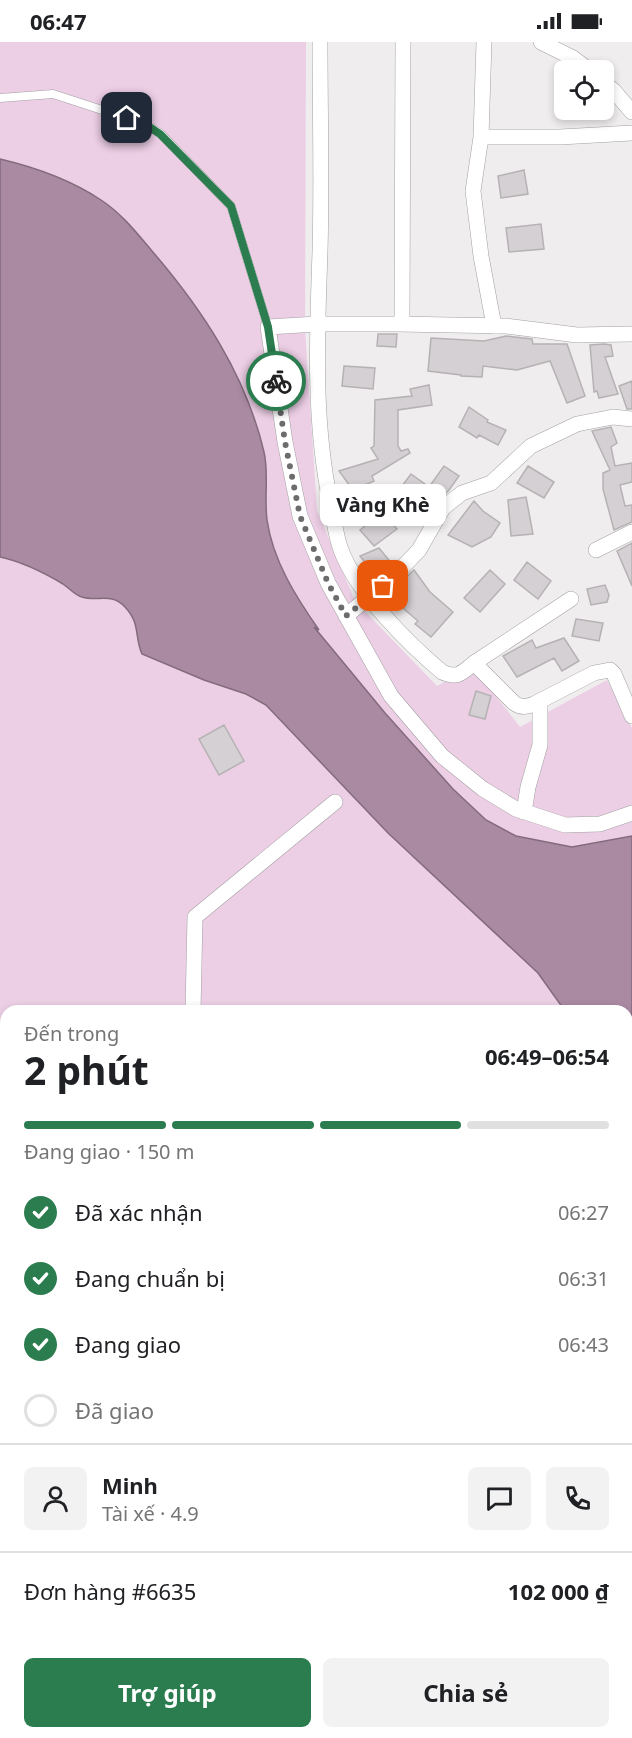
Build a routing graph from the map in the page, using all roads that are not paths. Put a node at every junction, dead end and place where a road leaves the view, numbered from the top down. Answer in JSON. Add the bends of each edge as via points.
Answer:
{"nodes":[{"id":1,"x":320,"y":42,"type":"edge"},
{"id":2,"x":403,"y":42,"type":"edge"},
{"id":3,"x":484,"y":42,"type":"edge"},
{"id":4,"x":541,"y":42,"type":"edge"},
{"id":5,"x":576,"y":60,"type":"edge"},
{"id":6,"x":614,"y":91,"type":"edge"},
{"id":7,"x":0,"y":98,"type":"edge"},
{"id":8,"x":632,"y":112,"type":"edge"},
{"id":9,"x":632,"y":133,"type":"edge"},
{"id":10,"x":481,"y":137,"type":"junction"},
{"id":11,"x":317,"y":324,"type":"junction"},
{"id":12,"x":402,"y":324,"type":"junction"},
{"id":13,"x":494,"y":326,"type":"junction"},
{"id":14,"x":268,"y":327,"type":"junction"},
{"id":15,"x":632,"y":334,"type":"edge"},
{"id":16,"x":632,"y":419,"type":"edge"},
{"id":17,"x":632,"y":532,"type":"edge"},
{"id":18,"x":596,"y":550,"type":"dead end"},
{"id":19,"x":369,"y":597,"type":"junction"},
{"id":20,"x":571,"y":599,"type":"dead end"},
{"id":21,"x":346,"y":616,"type":"junction"},
{"id":22,"x":474,"y":663,"type":"junction"},
{"id":23,"x":540,"y":701,"type":"junction"},
{"id":24,"x":632,"y":716,"type":"edge"},
{"id":25,"x":335,"y":802,"type":"dead end"},
{"id":26,"x":524,"y":812,"type":"junction"},
{"id":27,"x":632,"y":813,"type":"edge"},
{"id":28,"x":193,"y":1005,"type":"edge"}],
"edges":[{"from":1,"to":11,"type":"street"},
{"from":2,"to":12,"type":"street"},
{"from":3,"to":10,"type":"street"},
{"from":4,"to":5,"type":"street"},
{"from":6,"to":8,"type":"street"},
{"from":7,"to":14,"type":"lane","via":[[53,94],[145,124],[160,134],[231,206]]},
{"from":9,"to":10,"type":"street"},
{"from":10,"to":13,"type":"street","via":[[473,191]]},
{"from":11,"to":12,"type":"street"},
{"from":11,"to":14,"type":"street"},
{"from":11,"to":19,"type":"street","via":[[316,370],[326,482],[341,550]]},
{"from":12,"to":13,"type":"street"},
{"from":13,"to":15,"type":"street","via":[[577,335]]},
{"from":14,"to":21,"type":"street","via":[[300,516]]},
{"from":16,"to":19,"type":"street","via":[[613,417],[577,424],[531,446],[491,483],[462,493],[443,507],[419,550]]},
{"from":17,"to":18,"type":"street"},
{"from":19,"to":21,"type":"street"},
{"from":19,"to":22,"type":"street","via":[[442,672],[451,676],[462,673]]},
{"from":20,"to":22,"type":"street"},
{"from":21,"to":26,"type":"street","via":[[392,696],[442,756],[483,789]]},
{"from":22,"to":23,"type":"street","via":[[519,707]]},
{"from":23,"to":24,"type":"street","via":[[594,673],[610,670]]},
{"from":23,"to":26,"type":"street","via":[[540,745]]},
{"from":25,"to":28,"type":"street","via":[[195,917]]},
{"from":26,"to":27,"type":"street","via":[[565,825],[600,824]]}]}
